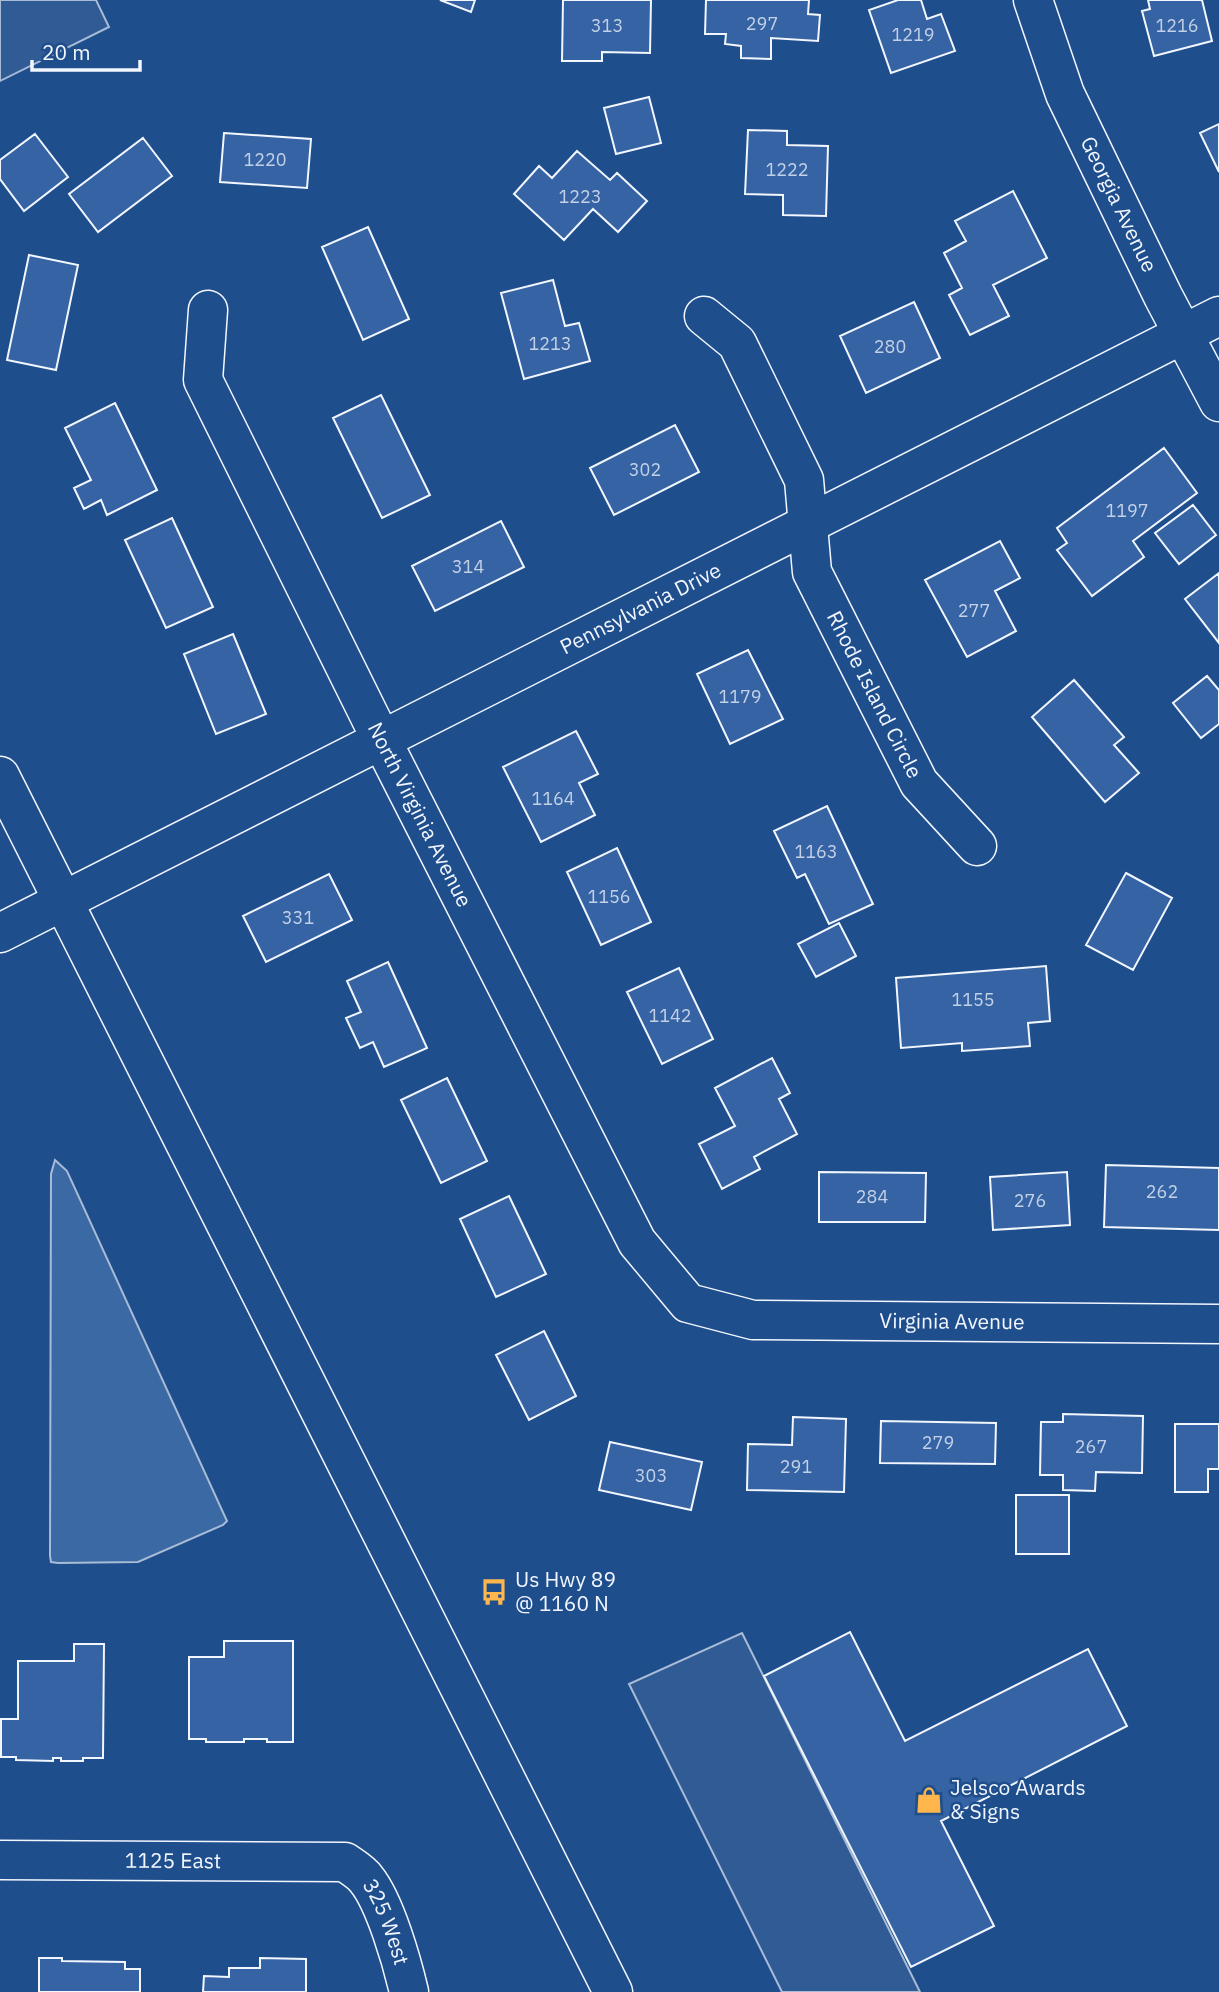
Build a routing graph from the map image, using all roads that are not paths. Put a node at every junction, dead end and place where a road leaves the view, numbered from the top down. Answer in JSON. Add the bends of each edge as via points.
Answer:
{"nodes":[{"id":1,"x":1034,"y":0,"type":"edge"},
{"id":2,"x":208,"y":310,"type":"dead end"},
{"id":3,"x":704,"y":316,"type":"dead end"},
{"id":4,"x":1219,"y":316,"type":"edge"},
{"id":5,"x":1183,"y":335,"type":"junction"},
{"id":6,"x":1219,"y":402,"type":"edge"},
{"id":7,"x":808,"y":524,"type":"junction"},
{"id":8,"x":382,"y":741,"type":"junction"},
{"id":9,"x":0,"y":776,"type":"edge"},
{"id":10,"x":977,"y":846,"type":"dead end"},
{"id":11,"x":63,"y":902,"type":"junction"},
{"id":12,"x":0,"y":933,"type":"edge"},
{"id":13,"x":688,"y":1303,"type":"joint"},
{"id":14,"x":1219,"y":1324,"type":"edge"},
{"id":15,"x":0,"y":1860,"type":"edge"},
{"id":16,"x":345,"y":1862,"type":"joint"},
{"id":17,"x":409,"y":1992,"type":"edge"},
{"id":18,"x":613,"y":1992,"type":"edge"}],
"edges":[{"from":1,"to":5,"type":"street","name":"Georgia Avenue","via":[[1065,94]]},
{"from":2,"to":8,"type":"street","name":"North Virginia Avenue","via":[[203,380]]},
{"from":3,"to":7,"type":"street","name":"Rhode Island Circle","via":[[737,343],[804,480]]},
{"from":4,"to":5,"type":"street","name":"Pennsylvania Drive"},
{"from":5,"to":6,"type":"street","name":"Georgia Avenue"},
{"from":5,"to":7,"type":"street","name":"Pennsylvania Drive"},
{"from":7,"to":8,"type":"street","name":"Pennsylvania Drive"},
{"from":7,"to":10,"type":"street","name":"Rhode Island Circle","via":[[812,572],[919,783]]},
{"from":8,"to":11,"type":"street","name":"Pennsylvania Drive"},
{"from":8,"to":13,"type":"street","name":"North Virginia Avenue","via":[[637,1242]]},
{"from":9,"to":11,"type":"street"},
{"from":11,"to":12,"type":"street","name":"Pennsylvania Drive"},
{"from":11,"to":18,"type":"street"},
{"from":13,"to":14,"type":"street","name":"Virginia Avenue","via":[[753,1320]]},
{"from":15,"to":16,"type":"street","name":"1125 East"},
{"from":16,"to":17,"type":"street","name":"325 West","via":[[366,1879],[380,1903]]}]}
